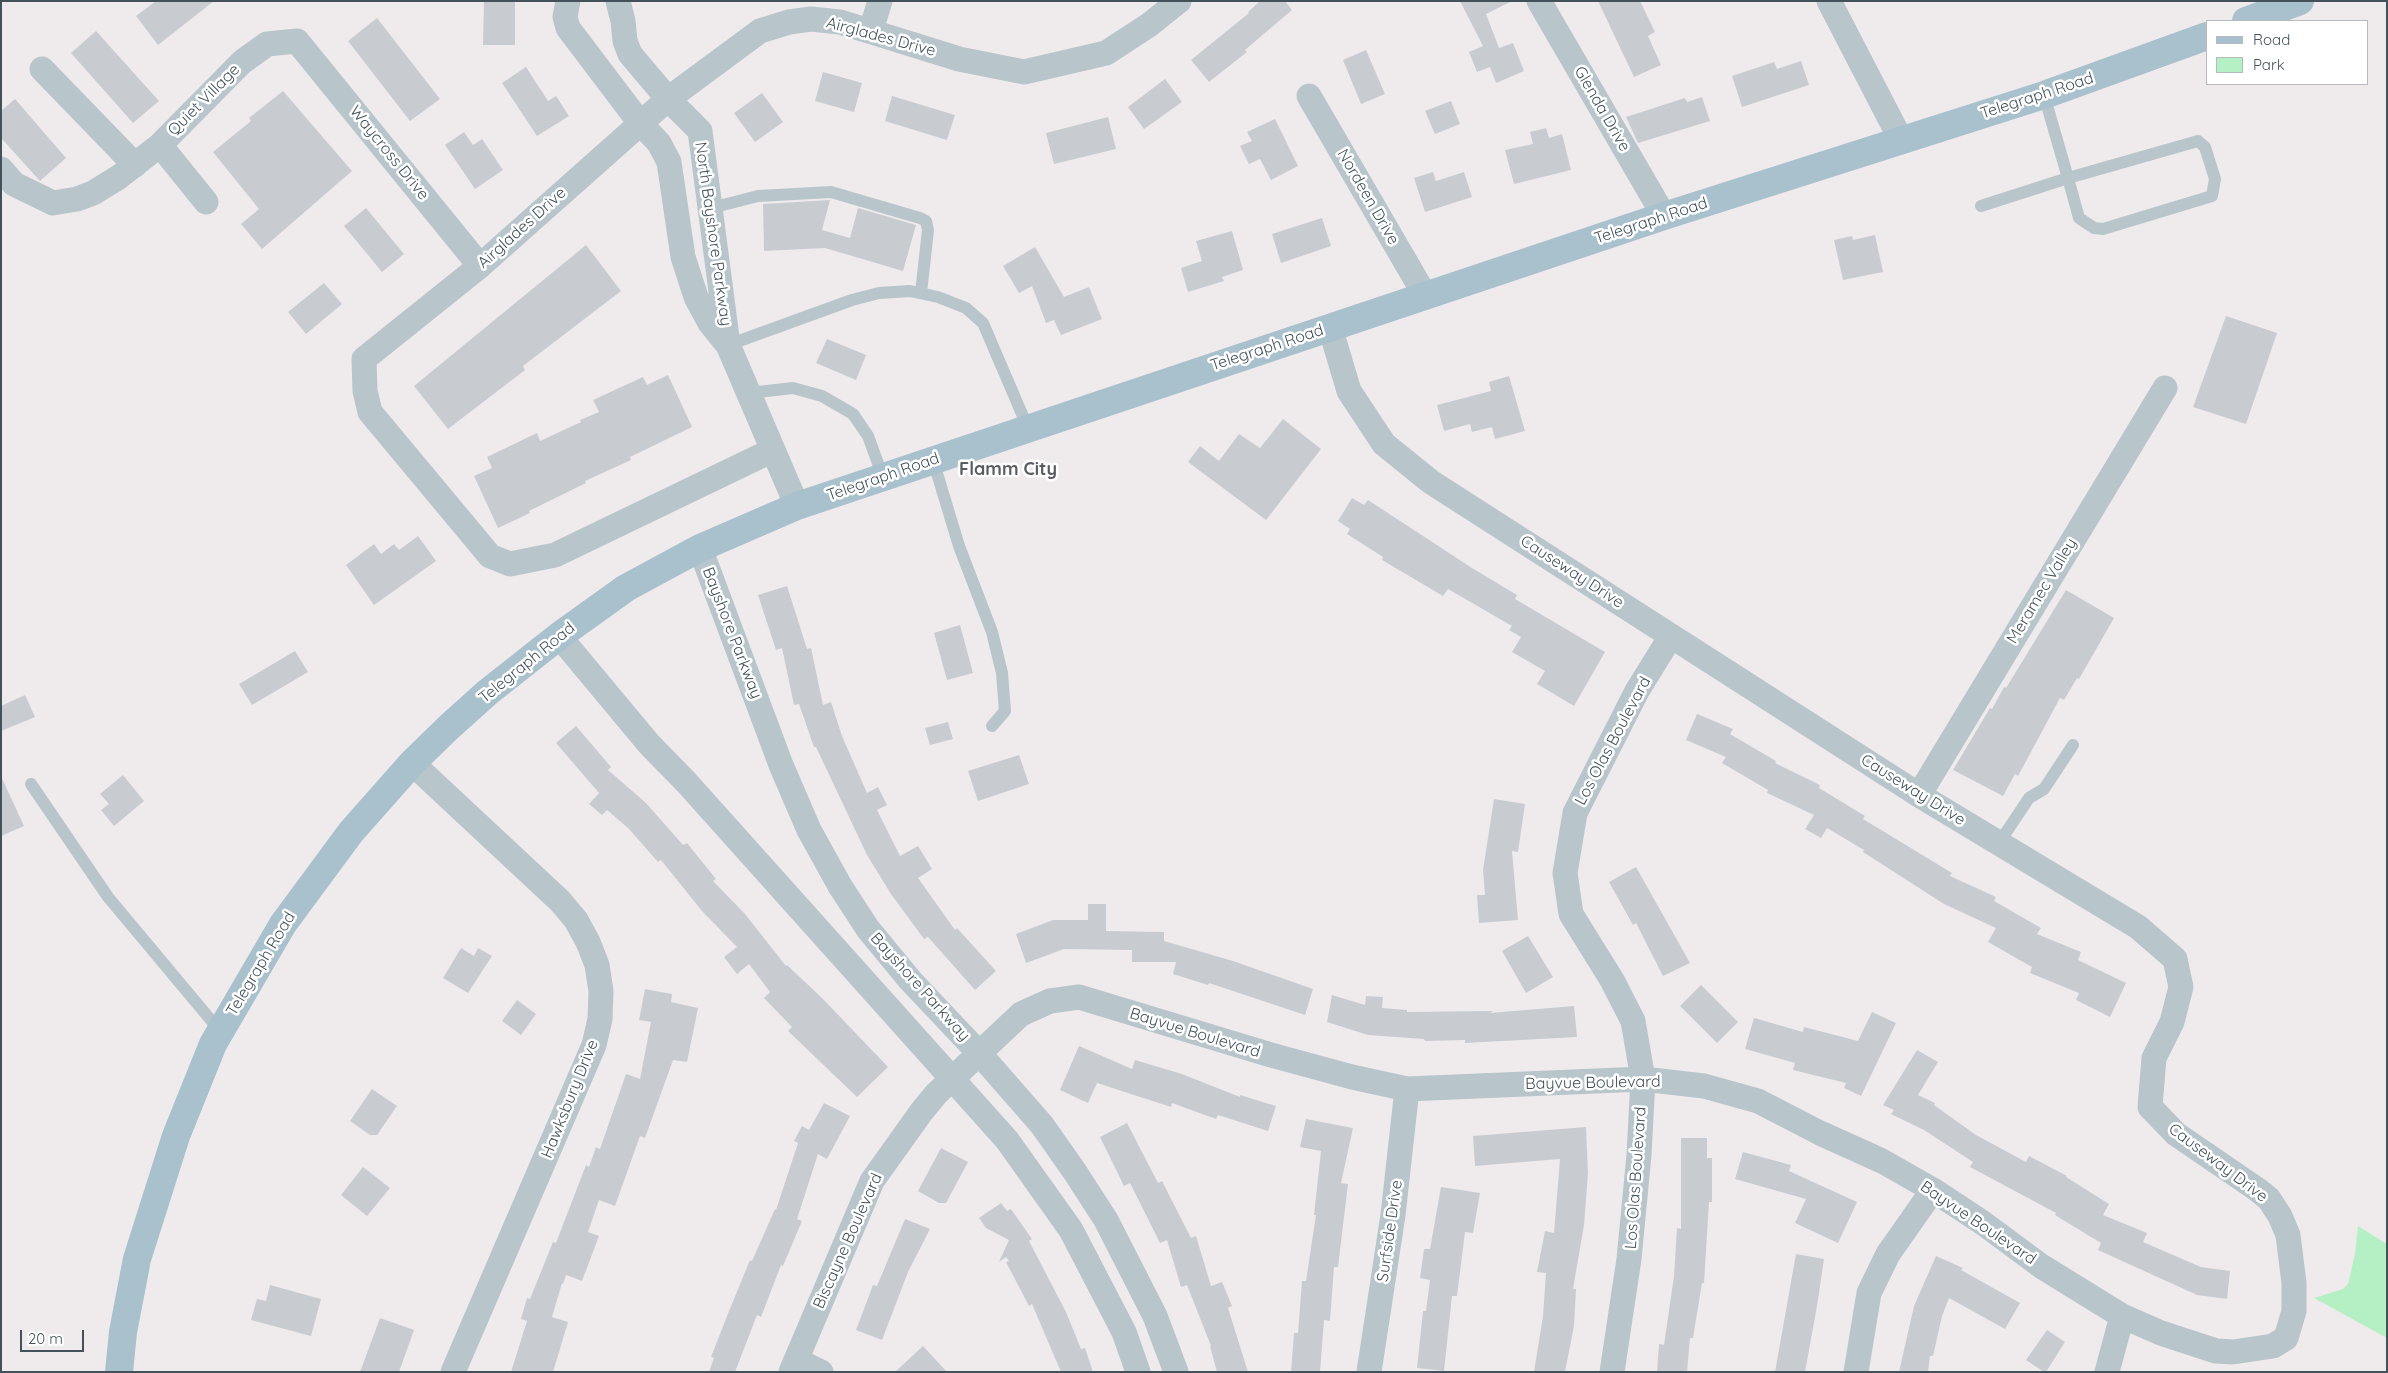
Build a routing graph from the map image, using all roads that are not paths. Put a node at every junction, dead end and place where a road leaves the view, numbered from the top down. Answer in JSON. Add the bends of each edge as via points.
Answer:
{"nodes":[{"id":1,"x":568,"y":1,"type":"edge"},
{"id":2,"x":618,"y":1,"type":"edge"},
{"id":3,"x":880,"y":1,"type":"edge"},
{"id":4,"x":1179,"y":1,"type":"edge"},
{"id":5,"x":1539,"y":1,"type":"edge"},
{"id":6,"x":1829,"y":1,"type":"edge"},
{"id":7,"x":2256,"y":1,"type":"edge"},
{"id":8,"x":2300,"y":1,"type":"edge"},
{"id":9,"x":2246,"y":20,"type":"edge"},
{"id":10,"x":2249,"y":20,"type":"edge"},
{"id":11,"x":871,"y":30,"type":"junction"},
{"id":12,"x":2206,"y":36,"type":"edge"},
{"id":13,"x":297,"y":41,"type":"joint"},
{"id":14,"x":42,"y":69,"type":"dead end"},
{"id":15,"x":2044,"y":95,"type":"junction"},
{"id":16,"x":1309,"y":96,"type":"dead end"},
{"id":17,"x":668,"y":99,"type":"junction"},
{"id":18,"x":640,"y":123,"type":"junction"},
{"id":19,"x":1901,"y":140,"type":"junction"},
{"id":20,"x":160,"y":145,"type":"junction"},
{"id":21,"x":1,"y":169,"type":"edge"},
{"id":22,"x":127,"y":171,"type":"junction"},
{"id":23,"x":2068,"y":178,"type":"junction"},
{"id":24,"x":206,"y":202,"type":"dead end"},
{"id":25,"x":1981,"y":206,"type":"dead end"},
{"id":26,"x":711,"y":208,"type":"junction"},
{"id":27,"x":1664,"y":216,"type":"junction"},
{"id":28,"x":480,"y":266,"type":"junction"},
{"id":29,"x":921,"y":293,"type":"junction"},
{"id":30,"x":1426,"y":297,"type":"junction"},
{"id":31,"x":1330,"y":327,"type":"junction"},
{"id":32,"x":728,"y":345,"type":"junction"},
{"id":33,"x":2165,"y":388,"type":"dead end"},
{"id":34,"x":749,"y":393,"type":"junction"},
{"id":35,"x":1028,"y":428,"type":"junction"},
{"id":36,"x":773,"y":450,"type":"junction"},
{"id":37,"x":933,"y":460,"type":"junction"},
{"id":38,"x":883,"y":477,"type":"junction"},
{"id":39,"x":797,"y":506,"type":"junction"},
{"id":40,"x":700,"y":548,"type":"junction"},
{"id":41,"x":559,"y":636,"type":"junction"},
{"id":42,"x":1671,"y":636,"type":"junction"},
{"id":43,"x":992,"y":726,"type":"dead end"},
{"id":44,"x":2073,"y":745,"type":"dead end"},
{"id":45,"x":412,"y":763,"type":"junction"},
{"id":46,"x":31,"y":784,"type":"dead end"},
{"id":47,"x":1919,"y":795,"type":"junction"},
{"id":48,"x":1999,"y":843,"type":"junction"},
{"id":49,"x":220,"y":1031,"type":"junction"},
{"id":50,"x":979,"y":1053,"type":"junction"},
{"id":51,"x":953,"y":1078,"type":"junction"},
{"id":52,"x":1643,"y":1079,"type":"junction"},
{"id":53,"x":1407,"y":1089,"type":"junction"},
{"id":54,"x":1933,"y":1190,"type":"junction"},
{"id":55,"x":2122,"y":1316,"type":"junction"},
{"id":56,"x":2286,"y":1338,"type":"joint"},
{"id":57,"x":794,"y":1366,"type":"edge"},
{"id":58,"x":119,"y":1372,"type":"edge"},
{"id":59,"x":453,"y":1372,"type":"edge"},
{"id":60,"x":820,"y":1372,"type":"edge"},
{"id":61,"x":1138,"y":1372,"type":"edge"},
{"id":62,"x":1176,"y":1372,"type":"edge"},
{"id":63,"x":1368,"y":1372,"type":"edge"},
{"id":64,"x":1612,"y":1372,"type":"edge"},
{"id":65,"x":1856,"y":1372,"type":"edge"},
{"id":66,"x":2107,"y":1372,"type":"edge"}],
"edges":[{"from":1,"to":18,"type":"street","name":"North Bayshore Parkway","via":[[565,16],[568,28]]},
{"from":2,"to":17,"type":"street","name":"North Bayshore Parkway","via":[[630,54]]},
{"from":3,"to":11,"type":"street"},
{"from":4,"to":11,"type":"street","name":"Airglades Drive","via":[[1106,53],[1024,72],[959,59]]},
{"from":5,"to":27,"type":"street","name":"Glenda Drive"},
{"from":6,"to":19,"type":"street"},
{"from":7,"to":9,"type":"main road"},
{"from":8,"to":10,"type":"main road"},
{"from":11,"to":17,"type":"street","name":"Airglades Drive","via":[[811,19],[760,31]]},
{"from":12,"to":15,"type":"main road","name":"Telegraph Road"},
{"from":13,"to":20,"type":"street","name":"Quiet Village","via":[[267,44],[242,62]]},
{"from":13,"to":28,"type":"street","name":"Waycross Drive"},
{"from":14,"to":22,"type":"street"},
{"from":15,"to":19,"type":"main road","name":"Telegraph Road"},
{"from":15,"to":23,"type":"lane"},
{"from":16,"to":30,"type":"street","name":"Nordeen Drive"},
{"from":17,"to":18,"type":"street","name":"Airglades Drive"},
{"from":17,"to":26,"type":"street","name":"North Bayshore Parkway","via":[[700,131]]},
{"from":18,"to":28,"type":"street","name":"Airglades Drive"},
{"from":18,"to":32,"type":"street","name":"North Bayshore Parkway","via":[[659,143],[669,162],[683,257],[696,297],[710,323]]},
{"from":19,"to":27,"type":"main road","name":"Telegraph Road"},
{"from":20,"to":22,"type":"street","name":"Quiet Village"},
{"from":20,"to":24,"type":"street"},
{"from":21,"to":22,"type":"street","name":"Quiet Village","via":[[14,184],[53,203],[93,193]]},
{"from":23,"to":23,"type":"lane","via":[[2198,141],[2205,146],[2216,179],[2212,196],[2103,229],[2094,228],[2079,218]]},
{"from":23,"to":25,"type":"lane"},
{"from":26,"to":29,"type":"lane","via":[[758,196],[831,192],[920,218],[926,221],[928,230]]},
{"from":26,"to":32,"type":"street","name":"North Bayshore Parkway"},
{"from":27,"to":30,"type":"main road","name":"Telegraph Road"},
{"from":28,"to":36,"type":"street","name":"Airglades Drive","via":[[364,360],[365,391],[370,412],[490,556],[510,564],[555,556]]},
{"from":29,"to":32,"type":"lane","via":[[879,294],[852,300]]},
{"from":29,"to":35,"type":"lane","via":[[966,308],[983,323]]},
{"from":30,"to":31,"type":"main road","name":"Telegraph Road"},
{"from":31,"to":35,"type":"main road","name":"Telegraph Road"},
{"from":31,"to":42,"type":"street","name":"Causeway Drive","via":[[1349,391],[1384,444],[1431,482]]},
{"from":32,"to":34,"type":"street","name":"North Bayshore Parkway"},
{"from":33,"to":47,"type":"street","name":"Meramec Valley"},
{"from":34,"to":36,"type":"street","name":"North Bayshore Parkway"},
{"from":34,"to":38,"type":"lane","via":[[793,388],[822,396],[853,414],[868,436]]},
{"from":35,"to":37,"type":"main road","name":"Telegraph Road"},
{"from":36,"to":39,"type":"street","name":"North Bayshore Parkway"},
{"from":37,"to":38,"type":"main road","name":"Telegraph Road"},
{"from":37,"to":43,"type":"lane","via":[[959,546],[992,632],[1002,673],[1005,711]]},
{"from":38,"to":39,"type":"main road","name":"Telegraph Road"},
{"from":39,"to":40,"type":"main road","name":"Telegraph Road"},
{"from":40,"to":41,"type":"main road","name":"Telegraph Road","via":[[626,588]]},
{"from":40,"to":50,"type":"street","name":"Bayshore Parkway","via":[[781,765],[809,830],[868,928],[910,980]]},
{"from":41,"to":45,"type":"main road","name":"Telegraph Road","via":[[488,692]]},
{"from":41,"to":51,"type":"street","via":[[649,744]]},
{"from":42,"to":47,"type":"street","name":"Causeway Drive"},
{"from":42,"to":52,"type":"street","name":"Los Olas Boulevard","via":[[1637,690],[1575,813],[1565,873],[1571,914],[1633,1021]]},
{"from":44,"to":48,"type":"lane","via":[[2044,789],[2029,798]]},
{"from":45,"to":49,"type":"main road","name":"Telegraph Road","via":[[351,832],[283,924]]},
{"from":45,"to":59,"type":"street","name":"Hawksbury Drive","via":[[560,901],[576,920],[597,965],[601,991],[600,1019],[594,1045]]},
{"from":46,"to":49,"type":"lane","via":[[108,897]]},
{"from":47,"to":48,"type":"street","name":"Causeway Drive"},
{"from":48,"to":56,"type":"street","name":"Causeway Drive","via":[[2138,927],[2175,959],[2181,987],[2172,1022],[2154,1058],[2150,1107],[2176,1134],[2269,1199],[2280,1216],[2288,1235],[2294,1283],[2294,1311]]},
{"from":49,"to":58,"type":"main road","name":"Telegraph Road","via":[[176,1136],[137,1259]]},
{"from":50,"to":51,"type":"street","name":"Biscayne Boulevard"},
{"from":50,"to":53,"type":"street","name":"Bayvue Boulevard","via":[[1021,1014],[1050,1001],[1079,997],[1270,1055],[1352,1078]]},
{"from":50,"to":62,"type":"street","name":"Bayshore Parkway","via":[[1042,1125],[1106,1220],[1155,1316]]},
{"from":51,"to":57,"type":"street","name":"Biscayne Boulevard","via":[[922,1111],[872,1180]]},
{"from":51,"to":61,"type":"street","via":[[1007,1140],[1071,1230],[1124,1332]]},
{"from":52,"to":53,"type":"street","name":"Bayvue Boulevard"},
{"from":52,"to":54,"type":"street","name":"Bayvue Boulevard","via":[[1704,1086],[1758,1101],[1882,1161]]},
{"from":52,"to":64,"type":"street","name":"Los Olas Boulevard","via":[[1629,1259]]},
{"from":53,"to":63,"type":"street","name":"Surfside Drive","via":[[1393,1215]]},
{"from":54,"to":55,"type":"street","name":"Bayvue Boulevard","via":[[2041,1266]]},
{"from":54,"to":65,"type":"street","via":[[1888,1254],[1869,1293]]},
{"from":55,"to":56,"type":"street","name":"Bayvue Boulevard","via":[[2216,1351],[2273,1346]]},
{"from":55,"to":66,"type":"street"},
{"from":57,"to":60,"type":"street"}]}
